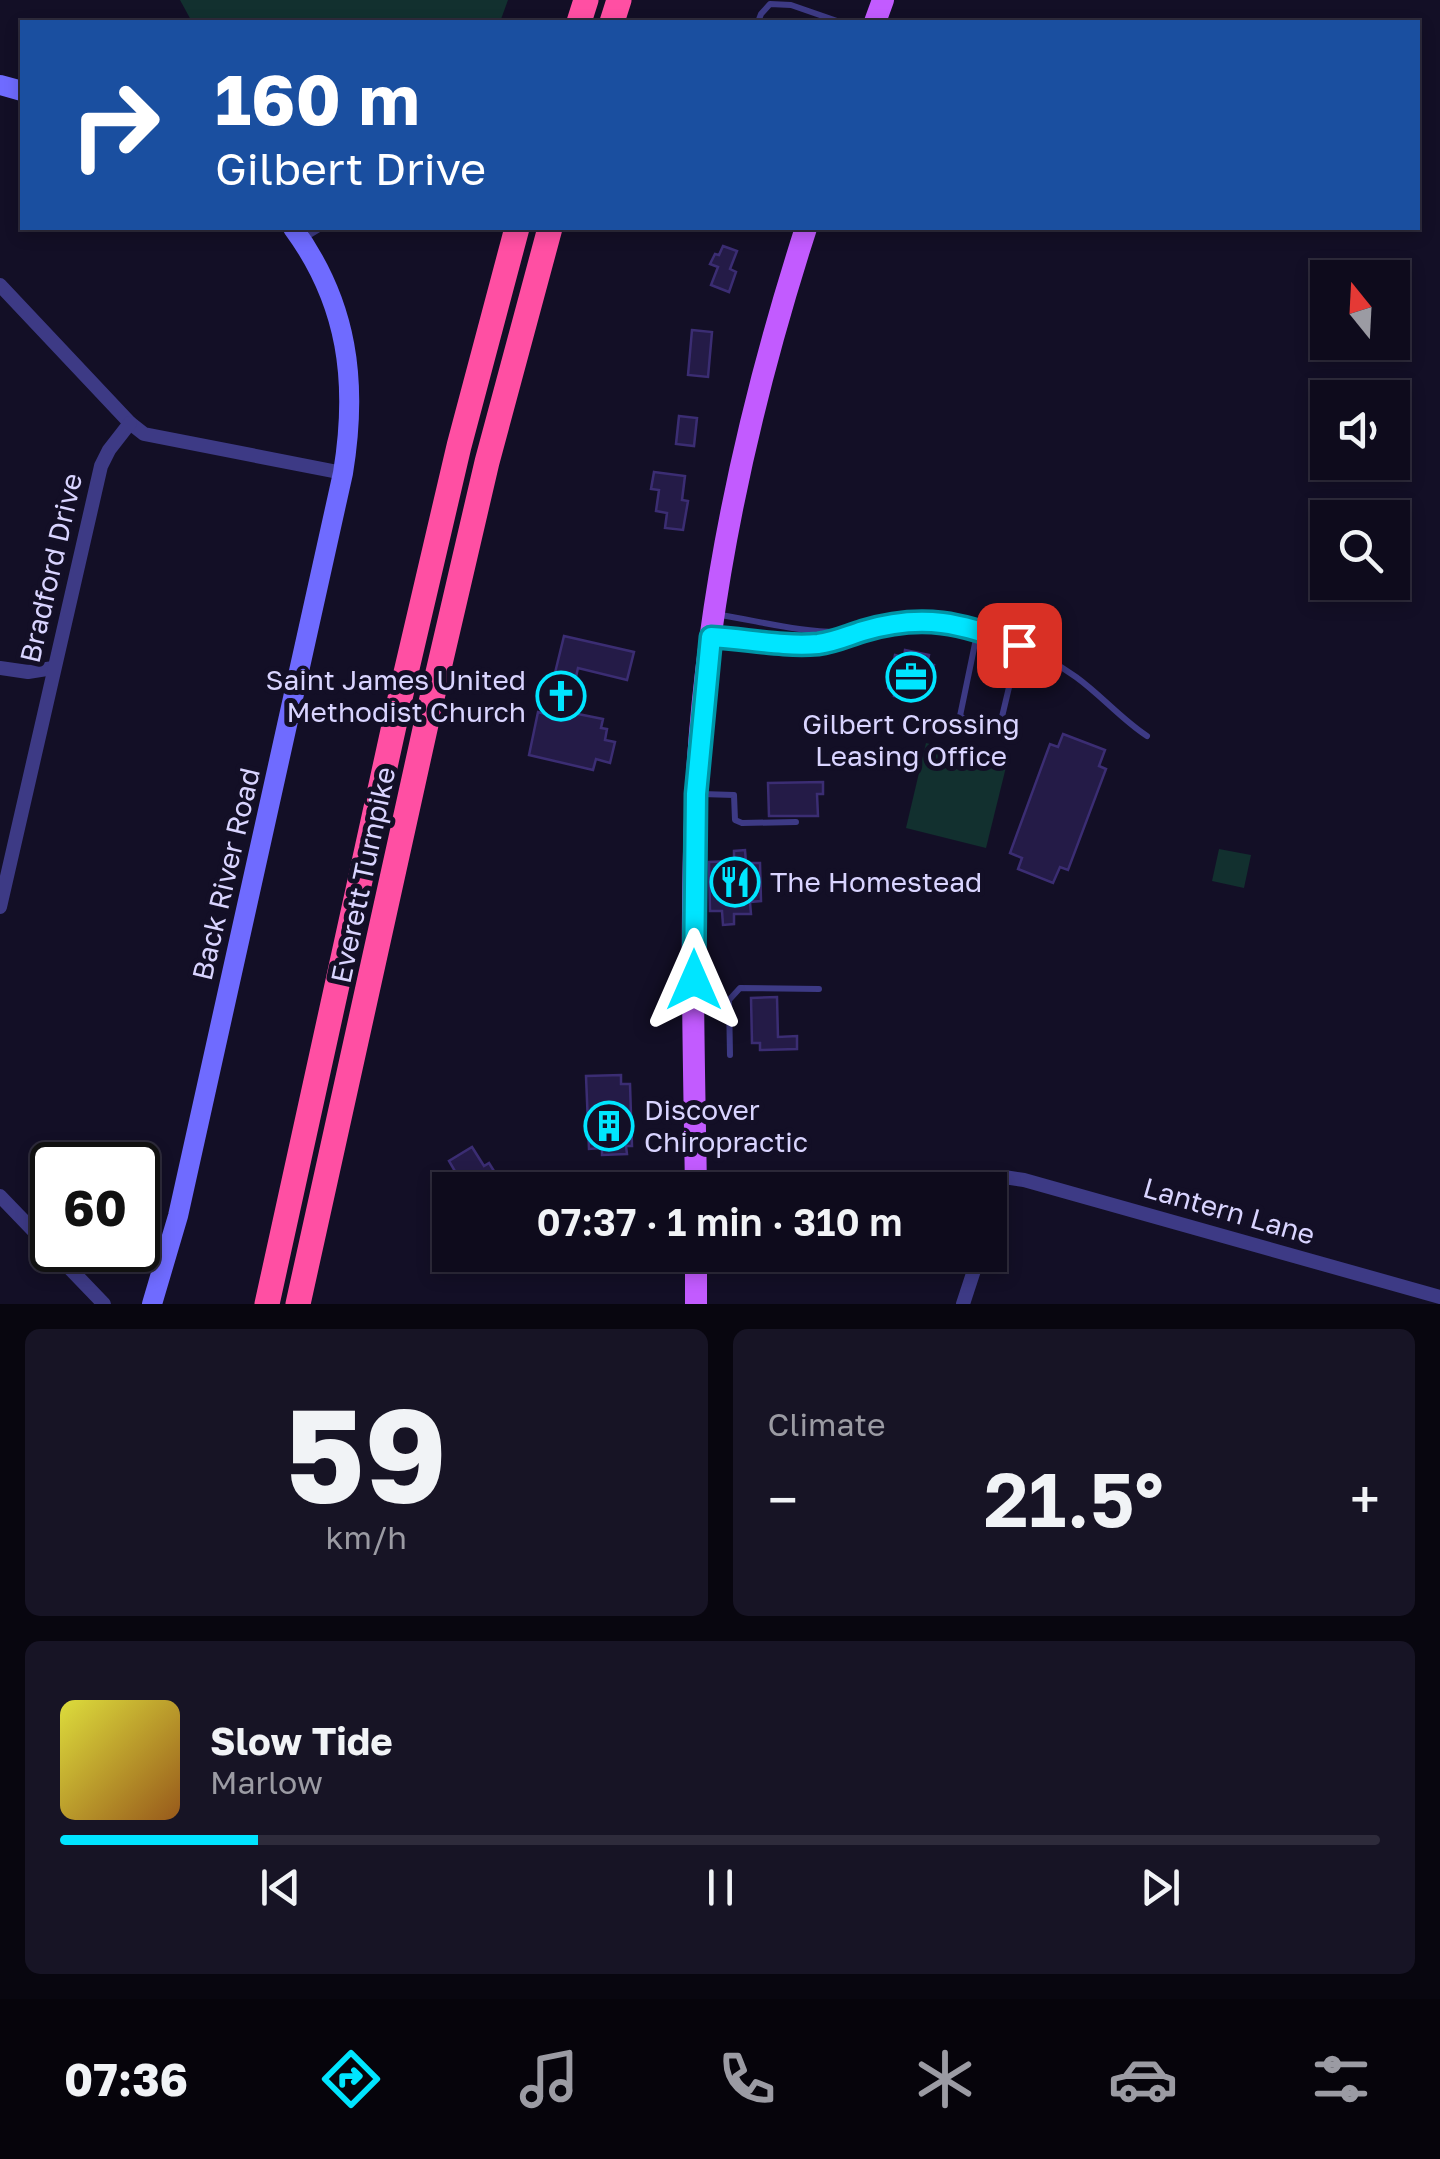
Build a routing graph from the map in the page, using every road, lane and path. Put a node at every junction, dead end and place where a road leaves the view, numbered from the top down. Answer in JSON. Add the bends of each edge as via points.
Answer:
{"nodes":[{"id":1,"x":759,"y":20,"type":"edge"},
{"id":2,"x":834,"y":20,"type":"edge"},
{"id":3,"x":516,"y":230,"type":"edge"},
{"id":4,"x":549,"y":230,"type":"edge"},
{"id":5,"x":805,"y":230,"type":"edge"},
{"id":6,"x":297,"y":234,"type":"edge"},
{"id":7,"x":0,"y":285,"type":"edge"},
{"id":8,"x":130,"y":423,"type":"junction"},
{"id":9,"x":343,"y":473,"type":"junction"},
{"id":10,"x":713,"y":625,"type":"junction"},
{"id":11,"x":978,"y":629,"type":"junction"},
{"id":12,"x":862,"y":632,"type":"junction"},
{"id":13,"x":1019,"y":645,"type":"junction"},
{"id":14,"x":0,"y":668,"type":"edge"},
{"id":15,"x":53,"y":668,"type":"junction"},
{"id":16,"x":1147,"y":736,"type":"dead end"},
{"id":17,"x":696,"y":794,"type":"junction"},
{"id":18,"x":796,"y":822,"type":"dead end"},
{"id":19,"x":0,"y":908,"type":"edge"},
{"id":20,"x":819,"y":989,"type":"dead end"},
{"id":21,"x":694,"y":1000,"type":"junction"},
{"id":22,"x":729,"y":1000,"type":"junction"},
{"id":23,"x":730,"y":1055,"type":"dead end"},
{"id":24,"x":696,"y":1172,"type":"edge"},
{"id":25,"x":1007,"y":1178,"type":"edge"},
{"id":26,"x":0,"y":1196,"type":"edge"},
{"id":27,"x":696,"y":1272,"type":"edge"},
{"id":28,"x":973,"y":1272,"type":"edge"},
{"id":29,"x":1440,"y":1297,"type":"edge"},
{"id":30,"x":104,"y":1304,"type":"edge"},
{"id":31,"x":152,"y":1304,"type":"edge"},
{"id":32,"x":267,"y":1304,"type":"edge"},
{"id":33,"x":298,"y":1304,"type":"edge"},
{"id":34,"x":696,"y":1304,"type":"edge"},
{"id":35,"x":963,"y":1304,"type":"edge"}],
"edges":[{"from":1,"to":2,"type":"lane","via":[[770,4]]},
{"from":3,"to":32,"type":"highway","name":"Everett Turnpike","via":[[419,618]]},
{"from":4,"to":33,"type":"highway","name":"Everett Turnpike","via":[[478,500]]},
{"from":5,"to":10,"type":"main road","via":[[752,414]]},
{"from":6,"to":9,"type":"street","name":"Back River Road","via":[[328,290],[347,354]]},
{"from":7,"to":8,"type":"street"},
{"from":8,"to":9,"type":"street","via":[[151,436]]},
{"from":8,"to":15,"type":"street","name":"Bradford Drive","via":[[100,466]]},
{"from":9,"to":31,"type":"street","name":"Back River Road","via":[[178,1216]]},
{"from":10,"to":12,"type":"lane"},
{"from":10,"to":12,"type":"lane","via":[[778,644],[816,644]]},
{"from":10,"to":17,"type":"main road"},
{"from":11,"to":12,"type":"lane","via":[[923,622]]},
{"from":11,"to":13,"type":"lane"},
{"from":11,"to":13,"type":"lane","via":[[960,716],[968,722],[1002,721]]},
{"from":13,"to":16,"type":"lane","via":[[1077,678]]},
{"from":14,"to":15,"type":"street"},
{"from":15,"to":19,"type":"street","name":"Bradford Drive"},
{"from":17,"to":18,"type":"lane","via":[[734,795],[735,820],[742,823]]},
{"from":17,"to":21,"type":"main road"},
{"from":20,"to":22,"type":"lane","via":[[740,988]]},
{"from":21,"to":22,"type":"lane"},
{"from":21,"to":24,"type":"main road"},
{"from":22,"to":23,"type":"lane"},
{"from":25,"to":29,"type":"street","name":"Lantern Lane"},
{"from":26,"to":30,"type":"street"},
{"from":27,"to":34,"type":"main road"},
{"from":28,"to":35,"type":"street"}]}
